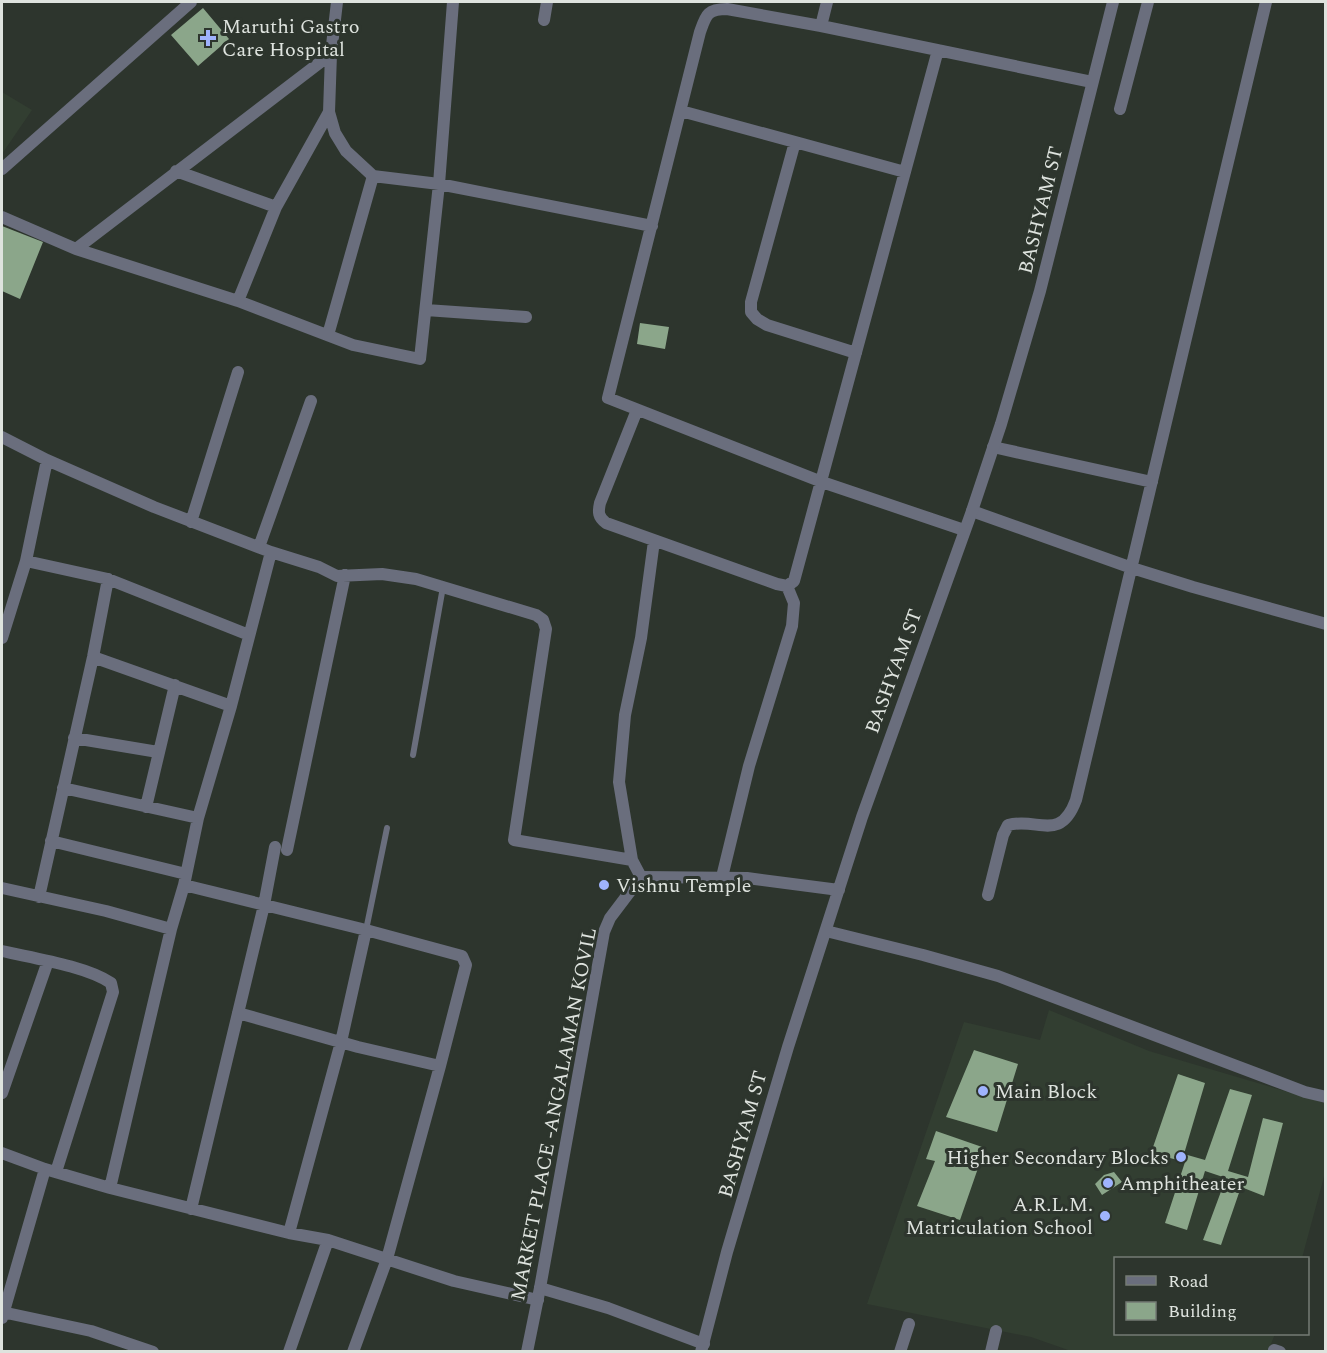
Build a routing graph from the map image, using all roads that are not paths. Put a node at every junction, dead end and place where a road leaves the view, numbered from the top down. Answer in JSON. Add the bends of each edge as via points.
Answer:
{"nodes":[{"id":1,"x":192,"y":2,"type":"edge"},
{"id":2,"x":337,"y":2,"type":"edge"},
{"id":3,"x":453,"y":2,"type":"edge"},
{"id":4,"x":547,"y":2,"type":"edge"},
{"id":5,"x":827,"y":2,"type":"edge"},
{"id":6,"x":1113,"y":2,"type":"edge"},
{"id":7,"x":1148,"y":2,"type":"edge"},
{"id":8,"x":1266,"y":2,"type":"edge"},
{"id":9,"x":544,"y":20,"type":"dead end"},
{"id":10,"x":821,"y":26,"type":"junction"},
{"id":11,"x":938,"y":50,"type":"junction"},
{"id":12,"x":331,"y":54,"type":"junction"},
{"id":13,"x":1092,"y":82,"type":"junction"},
{"id":14,"x":1120,"y":109,"type":"dead end"},
{"id":15,"x":681,"y":111,"type":"junction"},
{"id":16,"x":329,"y":112,"type":"junction"},
{"id":17,"x":795,"y":142,"type":"junction"},
{"id":18,"x":2,"y":170,"type":"edge"},
{"id":19,"x":176,"y":171,"type":"junction"},
{"id":20,"x":905,"y":172,"type":"junction"},
{"id":21,"x":373,"y":176,"type":"junction"},
{"id":22,"x":439,"y":184,"type":"junction"},
{"id":23,"x":276,"y":207,"type":"junction"},
{"id":24,"x":2,"y":217,"type":"edge"},
{"id":25,"x":651,"y":226,"type":"junction"},
{"id":26,"x":76,"y":249,"type":"junction"},
{"id":27,"x":238,"y":301,"type":"junction"},
{"id":28,"x":426,"y":310,"type":"junction"},
{"id":29,"x":526,"y":317,"type":"dead end"},
{"id":30,"x":328,"y":335,"type":"junction"},
{"id":31,"x":856,"y":353,"type":"junction"},
{"id":32,"x":238,"y":372,"type":"dead end"},
{"id":33,"x":311,"y":400,"type":"dead end"},
{"id":34,"x":636,"y":410,"type":"junction"},
{"id":35,"x":2,"y":436,"type":"edge"},
{"id":36,"x":993,"y":447,"type":"junction"},
{"id":37,"x":47,"y":460,"type":"junction"},
{"id":38,"x":822,"y":482,"type":"junction"},
{"id":39,"x":1152,"y":482,"type":"junction"},
{"id":40,"x":972,"y":511,"type":"junction"},
{"id":41,"x":191,"y":522,"type":"junction"},
{"id":42,"x":964,"y":530,"type":"junction"},
{"id":43,"x":654,"y":540,"type":"junction"},
{"id":44,"x":265,"y":549,"type":"junction"},
{"id":45,"x":26,"y":561,"type":"junction"},
{"id":46,"x":1132,"y":568,"type":"junction"},
{"id":47,"x":345,"y":575,"type":"junction"},
{"id":48,"x":108,"y":579,"type":"junction"},
{"id":49,"x":787,"y":586,"type":"junction"},
{"id":50,"x":443,"y":587,"type":"junction"},
{"id":51,"x":1326,"y":624,"type":"edge"},
{"id":52,"x":249,"y":635,"type":"junction"},
{"id":53,"x":2,"y":638,"type":"edge"},
{"id":54,"x":93,"y":657,"type":"junction"},
{"id":55,"x":175,"y":685,"type":"junction"},
{"id":56,"x":231,"y":706,"type":"junction"},
{"id":57,"x":74,"y":738,"type":"junction"},
{"id":58,"x":158,"y":752,"type":"junction"},
{"id":59,"x":413,"y":755,"type":"dead end"},
{"id":60,"x":63,"y":788,"type":"junction"},
{"id":61,"x":146,"y":807,"type":"junction"},
{"id":62,"x":198,"y":818,"type":"junction"},
{"id":63,"x":387,"y":828,"type":"dead end"},
{"id":64,"x":51,"y":841,"type":"junction"},
{"id":65,"x":632,"y":860,"type":"junction"},
{"id":66,"x":641,"y":877,"type":"junction"},
{"id":67,"x":722,"y":877,"type":"junction"},
{"id":68,"x":185,"y":879,"type":"junction"},
{"id":69,"x":2,"y":888,"type":"edge"},
{"id":70,"x":839,"y":890,"type":"junction"},
{"id":71,"x":988,"y":895,"type":"dead end"},
{"id":72,"x":39,"y":897,"type":"junction"},
{"id":73,"x":264,"y":905,"type":"junction"},
{"id":74,"x":171,"y":929,"type":"junction"},
{"id":75,"x":366,"y":930,"type":"junction"},
{"id":76,"x":826,"y":931,"type":"junction"},
{"id":77,"x":2,"y":951,"type":"edge"},
{"id":78,"x":48,"y":961,"type":"junction"},
{"id":79,"x":238,"y":1012,"type":"junction"},
{"id":80,"x":341,"y":1042,"type":"junction"},
{"id":81,"x":440,"y":1066,"type":"junction"},
{"id":82,"x":2,"y":1093,"type":"edge"},
{"id":83,"x":1326,"y":1097,"type":"edge"},
{"id":84,"x":2,"y":1153,"type":"edge"},
{"id":85,"x":51,"y":1170,"type":"junction"},
{"id":86,"x":110,"y":1188,"type":"junction"},
{"id":87,"x":191,"y":1209,"type":"junction"},
{"id":88,"x":290,"y":1233,"type":"junction"},
{"id":89,"x":328,"y":1240,"type":"junction"},
{"id":90,"x":387,"y":1259,"type":"junction"},
{"id":91,"x":539,"y":1294,"type":"junction"},
{"id":92,"x":2,"y":1314,"type":"edge"},
{"id":93,"x":909,"y":1324,"type":"dead end"},
{"id":94,"x":996,"y":1331,"type":"dead end"},
{"id":95,"x":703,"y":1348,"type":"edge"},
{"id":96,"x":153,"y":1352,"type":"edge"},
{"id":97,"x":289,"y":1352,"type":"edge"},
{"id":98,"x":353,"y":1352,"type":"edge"},
{"id":99,"x":527,"y":1352,"type":"edge"},
{"id":100,"x":900,"y":1352,"type":"edge"},
{"id":101,"x":991,"y":1352,"type":"edge"}],
"edges":[{"from":1,"to":18,"type":"street"},
{"from":2,"to":12,"type":"street"},
{"from":3,"to":22,"type":"street"},
{"from":4,"to":9,"type":"street"},
{"from":5,"to":10,"type":"street"},
{"from":6,"to":13,"type":"street","name":"BASHYAM ST"},
{"from":7,"to":14,"type":"street"},
{"from":8,"to":39,"type":"street"},
{"from":10,"to":11,"type":"street"},
{"from":10,"to":15,"type":"street","via":[[715,9],[707,14],[700,32]]},
{"from":11,"to":13,"type":"street"},
{"from":11,"to":20,"type":"street"},
{"from":12,"to":16,"type":"street"},
{"from":12,"to":19,"type":"street"},
{"from":13,"to":36,"type":"street","name":"BASHYAM ST","via":[[1040,291]]},
{"from":15,"to":17,"type":"street"},
{"from":15,"to":25,"type":"street"},
{"from":16,"to":21,"type":"street","via":[[346,151]]},
{"from":16,"to":23,"type":"street"},
{"from":17,"to":20,"type":"street"},
{"from":17,"to":31,"type":"street","via":[[751,312],[767,325]]},
{"from":19,"to":23,"type":"street"},
{"from":19,"to":26,"type":"street"},
{"from":20,"to":31,"type":"street"},
{"from":21,"to":22,"type":"street"},
{"from":21,"to":30,"type":"street"},
{"from":22,"to":25,"type":"street"},
{"from":22,"to":28,"type":"street"},
{"from":23,"to":27,"type":"street"},
{"from":24,"to":26,"type":"street"},
{"from":25,"to":34,"type":"street","via":[[608,398]]},
{"from":26,"to":27,"type":"street"},
{"from":27,"to":30,"type":"street"},
{"from":28,"to":29,"type":"street"},
{"from":28,"to":30,"type":"street","via":[[420,359],[354,345]]},
{"from":31,"to":38,"type":"street"},
{"from":32,"to":41,"type":"street"},
{"from":33,"to":44,"type":"street"},
{"from":34,"to":38,"type":"street"},
{"from":34,"to":43,"type":"street","via":[[598,511],[606,523]]},
{"from":35,"to":37,"type":"street"},
{"from":36,"to":39,"type":"street"},
{"from":36,"to":40,"type":"street","name":"BASHYAM ST"},
{"from":37,"to":41,"type":"street"},
{"from":37,"to":45,"type":"street"},
{"from":38,"to":42,"type":"street"},
{"from":38,"to":49,"type":"street","via":[[795,581]]},
{"from":39,"to":46,"type":"street"},
{"from":40,"to":42,"type":"street","name":"BASHYAM ST"},
{"from":40,"to":46,"type":"street"},
{"from":41,"to":44,"type":"street"},
{"from":42,"to":70,"type":"street","name":"BASHYAM ST"},
{"from":43,"to":49,"type":"street"},
{"from":43,"to":65,"type":"street","via":[[620,758],[619,782]]},
{"from":44,"to":47,"type":"street","via":[[337,576]]},
{"from":44,"to":52,"type":"street"},
{"from":45,"to":48,"type":"street"},
{"from":45,"to":53,"type":"street"},
{"from":46,"to":51,"type":"street"},
{"from":46,"to":71,"type":"street","via":[[1071,813],[1049,827],[1008,825]]},
{"from":47,"to":50,"type":"street","via":[[382,574]]},
{"from":47,"to":73,"type":"street","via":[[281,849]]},
{"from":48,"to":52,"type":"street"},
{"from":48,"to":54,"type":"street"},
{"from":49,"to":67,"type":"street","via":[[794,603],[792,626],[748,766]]},
{"from":50,"to":59,"type":"lane"},
{"from":50,"to":65,"type":"street","via":[[536,615],[546,629],[514,840]]},
{"from":52,"to":56,"type":"street"},
{"from":54,"to":55,"type":"street"},
{"from":54,"to":57,"type":"street"},
{"from":55,"to":56,"type":"street"},
{"from":55,"to":58,"type":"street"},
{"from":56,"to":62,"type":"street"},
{"from":57,"to":58,"type":"street"},
{"from":57,"to":60,"type":"street"},
{"from":58,"to":61,"type":"street"},
{"from":60,"to":61,"type":"street"},
{"from":60,"to":64,"type":"street"},
{"from":61,"to":62,"type":"street"},
{"from":62,"to":68,"type":"street"},
{"from":63,"to":75,"type":"lane"},
{"from":64,"to":68,"type":"street"},
{"from":64,"to":72,"type":"street"},
{"from":65,"to":66,"type":"street"},
{"from":66,"to":67,"type":"street"},
{"from":66,"to":91,"type":"street","name":"MARKET PLACE -ANGALAMAN KOVIL","via":[[604,932]]},
{"from":67,"to":70,"type":"street"},
{"from":68,"to":73,"type":"street"},
{"from":68,"to":74,"type":"street"},
{"from":69,"to":72,"type":"street"},
{"from":70,"to":76,"type":"street","name":"BASHYAM ST"},
{"from":72,"to":74,"type":"street"},
{"from":73,"to":75,"type":"street"},
{"from":73,"to":79,"type":"street"},
{"from":74,"to":86,"type":"street"},
{"from":75,"to":80,"type":"street"},
{"from":75,"to":81,"type":"street","via":[[462,957],[466,964]]},
{"from":76,"to":83,"type":"street","via":[[998,976]]},
{"from":76,"to":95,"type":"street","name":"BASHYAM ST","via":[[781,1068]]},
{"from":77,"to":78,"type":"street"},
{"from":78,"to":82,"type":"street"},
{"from":78,"to":85,"type":"street","via":[[103,977],[111,983],[113,992]]},
{"from":79,"to":80,"type":"street"},
{"from":79,"to":87,"type":"street"},
{"from":80,"to":81,"type":"street"},
{"from":80,"to":88,"type":"street"},
{"from":81,"to":90,"type":"street"},
{"from":84,"to":85,"type":"street"},
{"from":85,"to":86,"type":"street"},
{"from":85,"to":92,"type":"street"},
{"from":86,"to":87,"type":"street"},
{"from":87,"to":88,"type":"street"},
{"from":88,"to":89,"type":"street"},
{"from":89,"to":90,"type":"street"},
{"from":89,"to":97,"type":"street"},
{"from":90,"to":91,"type":"street","via":[[470,1286]]},
{"from":90,"to":98,"type":"street"},
{"from":91,"to":95,"type":"street","via":[[608,1308]]},
{"from":91,"to":99,"type":"street","name":"MARKET PLACE -ANGALAMAN KOVIL"},
{"from":92,"to":96,"type":"street","via":[[90,1331]]},
{"from":93,"to":100,"type":"street"},
{"from":94,"to":101,"type":"street"}]}
